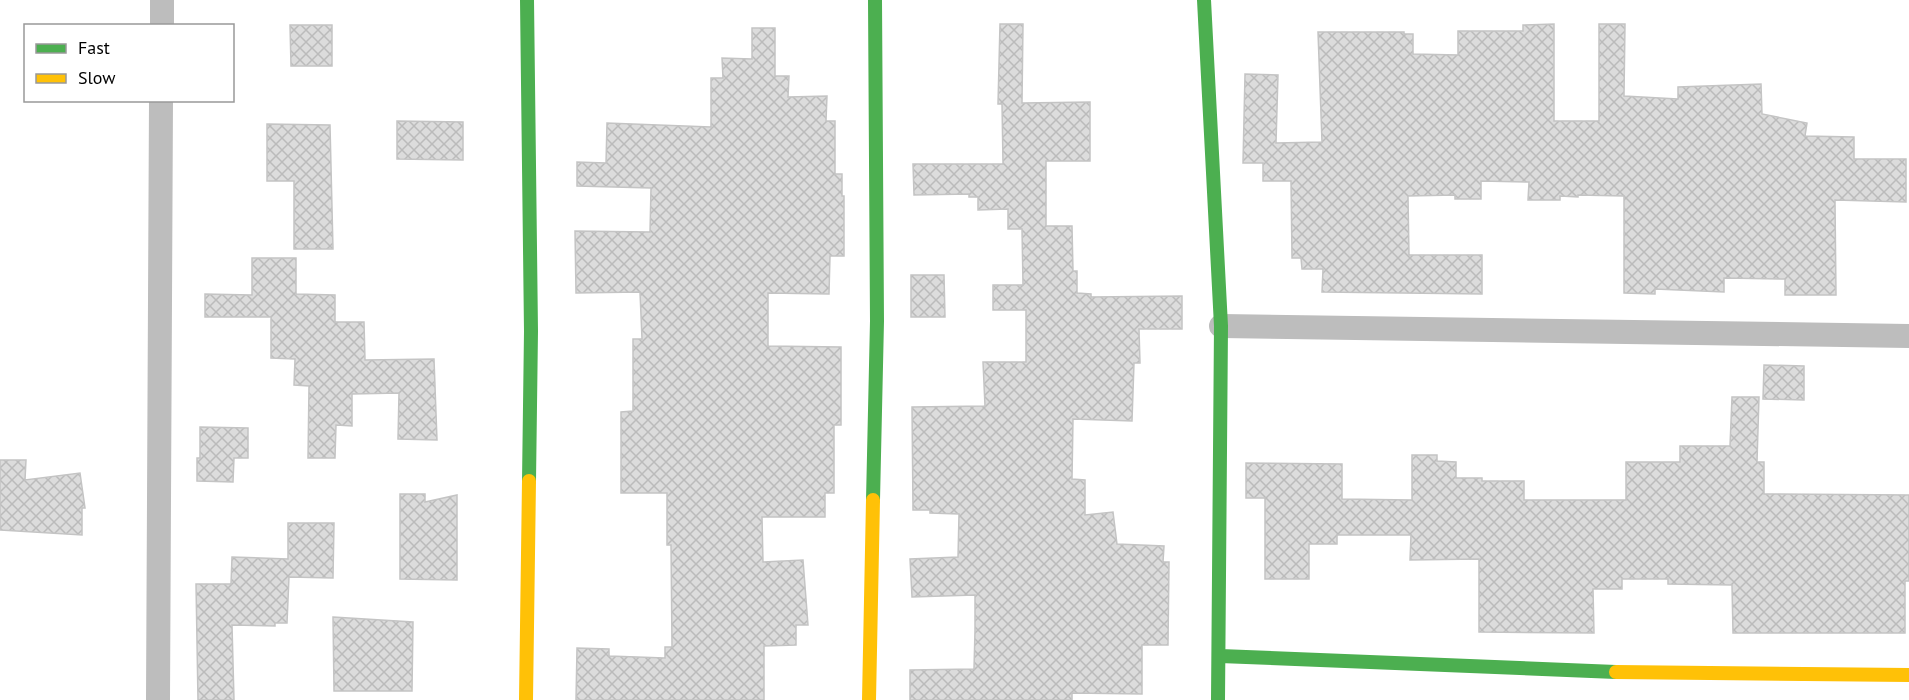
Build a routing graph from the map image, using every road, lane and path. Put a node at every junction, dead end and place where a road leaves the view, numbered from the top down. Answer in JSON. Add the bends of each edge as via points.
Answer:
{"nodes":[{"id":1,"x":162,"y":0,"type":"edge"},
{"id":2,"x":527,"y":0,"type":"edge"},
{"id":3,"x":875,"y":0,"type":"edge"},
{"id":4,"x":1204,"y":0,"type":"edge"},
{"id":5,"x":162,"y":24,"type":"edge"},
{"id":6,"x":162,"y":102,"type":"edge"},
{"id":7,"x":1221,"y":326,"type":"junction"},
{"id":8,"x":1909,"y":336,"type":"edge"},
{"id":9,"x":1220,"y":656,"type":"junction"},
{"id":10,"x":1909,"y":675,"type":"edge"},
{"id":11,"x":158,"y":700,"type":"edge"},
{"id":12,"x":526,"y":700,"type":"edge"},
{"id":13,"x":869,"y":700,"type":"edge"},
{"id":14,"x":1218,"y":700,"type":"edge"}],
"edges":[{"from":1,"to":5,"type":"street"},
{"from":2,"to":12,"type":"street","via":[[531,331]]},
{"from":3,"to":13,"type":"street","via":[[876,321]]},
{"from":4,"to":7,"type":"street"},
{"from":6,"to":11,"type":"street"},
{"from":7,"to":8,"type":"street"},
{"from":7,"to":9,"type":"street"},
{"from":9,"to":10,"type":"street","via":[[1603,672]]},
{"from":9,"to":14,"type":"street"}]}
